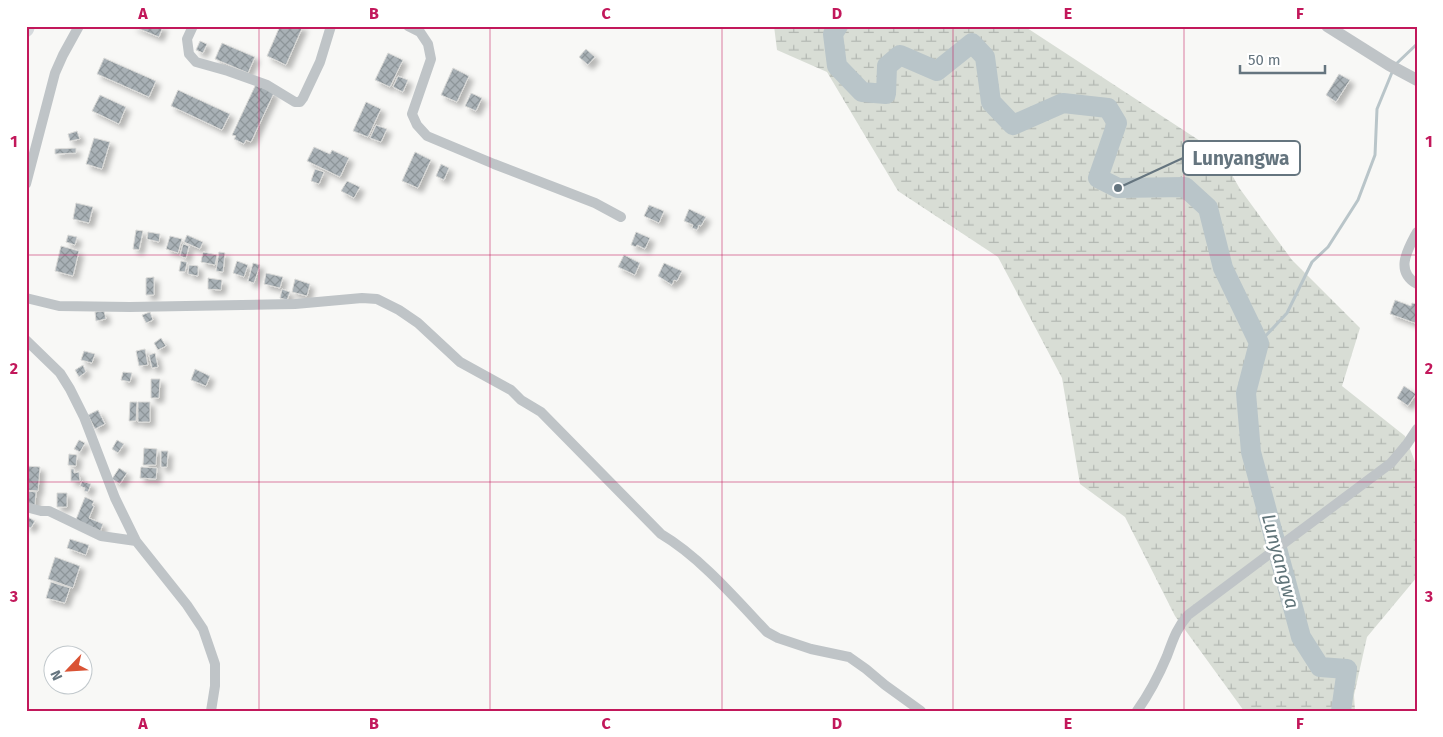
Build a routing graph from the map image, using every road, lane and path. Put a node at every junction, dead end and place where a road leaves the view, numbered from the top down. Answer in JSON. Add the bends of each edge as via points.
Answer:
{"nodes":[{"id":1,"x":79,"y":26,"type":"edge"},
{"id":2,"x":193,"y":26,"type":"edge"},
{"id":3,"x":331,"y":26,"type":"edge"},
{"id":4,"x":408,"y":26,"type":"edge"},
{"id":5,"x":1327,"y":26,"type":"edge"},
{"id":6,"x":1417,"y":80,"type":"edge"},
{"id":7,"x":26,"y":184,"type":"edge"},
{"id":8,"x":621,"y":217,"type":"dead end"},
{"id":9,"x":1417,"y":232,"type":"edge"},
{"id":10,"x":1417,"y":284,"type":"edge"},
{"id":11,"x":26,"y":298,"type":"edge"},
{"id":12,"x":26,"y":340,"type":"edge"},
{"id":13,"x":1417,"y":429,"type":"edge"},
{"id":14,"x":26,"y":507,"type":"edge"},
{"id":15,"x":136,"y":542,"type":"junction"},
{"id":16,"x":211,"y":711,"type":"edge"},
{"id":17,"x":921,"y":711,"type":"edge"},
{"id":18,"x":1137,"y":711,"type":"edge"}],
"edges":[{"from":1,"to":7,"type":"street","via":[[55,73]]},
{"from":2,"to":3,"type":"street","via":[[187,39],[189,54],[196,62],[267,85],[300,102],[320,62]]},
{"from":4,"to":8,"type":"street","via":[[420,32],[428,44],[431,59],[412,114],[427,136],[595,203]]},
{"from":5,"to":6,"type":"street"},
{"from":9,"to":10,"type":"street","via":[[1405,254],[1404,266],[1407,276]]},
{"from":11,"to":17,"type":"street","via":[[59,306],[130,307],[377,299],[418,323],[460,362],[511,390],[541,412],[661,534],[699,563],[767,632],[811,649],[849,657]]},
{"from":12,"to":15,"type":"street","via":[[60,373],[70,389]]},
{"from":13,"to":18,"type":"street","via":[[1391,463],[1188,614]]},
{"from":14,"to":15,"type":"street","via":[[49,511],[105,537]]},
{"from":15,"to":16,"type":"street","via":[[203,629],[215,664]]}]}
